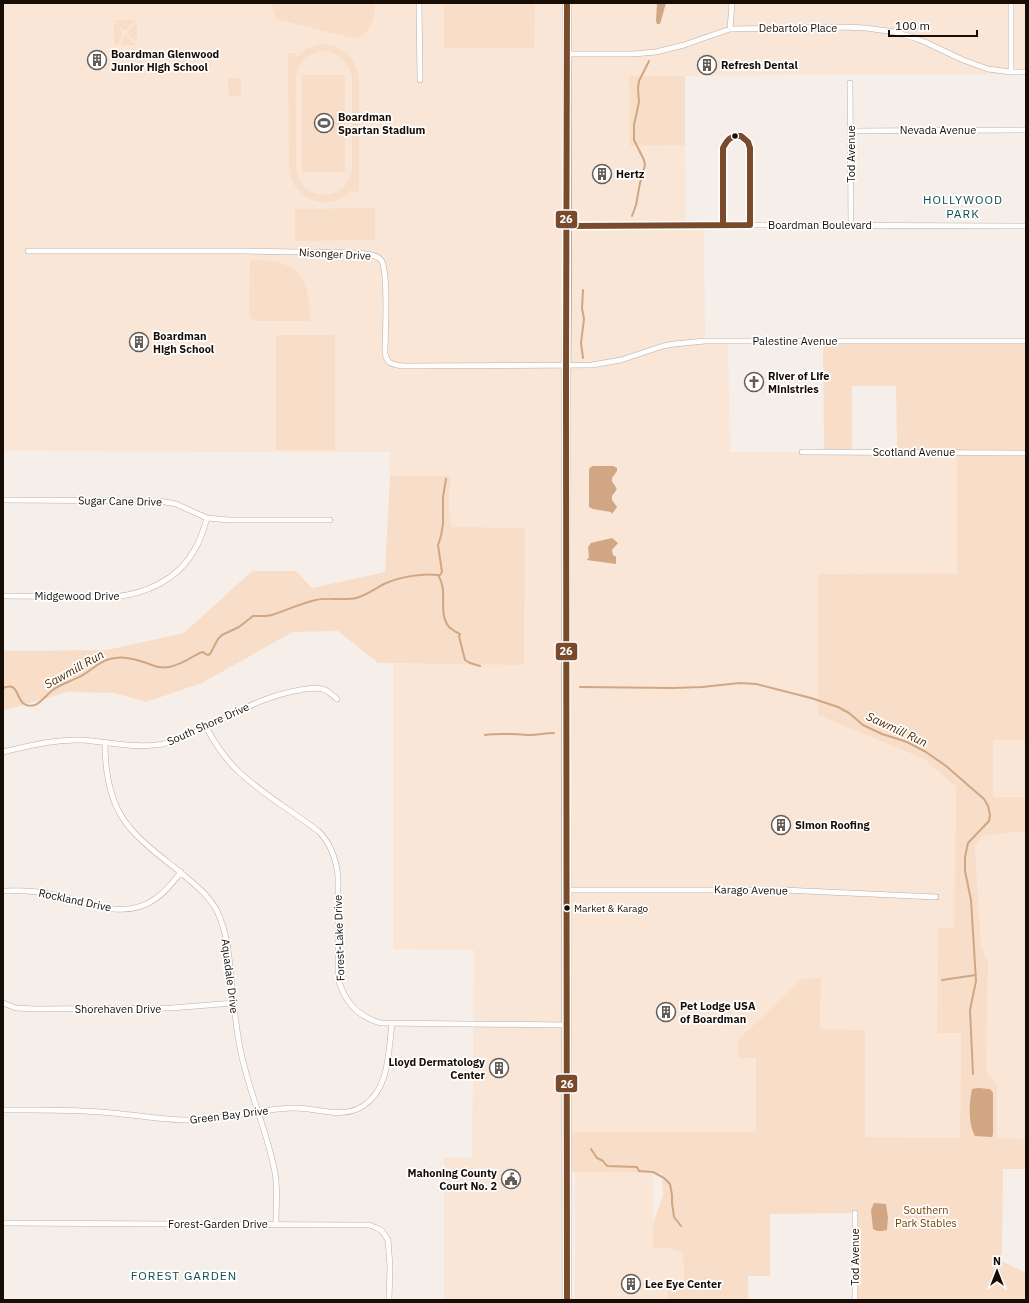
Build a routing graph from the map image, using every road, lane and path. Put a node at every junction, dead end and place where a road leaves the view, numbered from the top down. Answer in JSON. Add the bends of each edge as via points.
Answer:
{"nodes":[{"id":1,"x":420,"y":3,"type":"edge"},
{"id":2,"x":567,"y":3,"type":"edge"},
{"id":3,"x":732,"y":3,"type":"edge"},
{"id":4,"x":1012,"y":3,"type":"edge"},
{"id":5,"x":730,"y":29,"type":"junction"},
{"id":6,"x":566,"y":54,"type":"junction"},
{"id":7,"x":1011,"y":72,"type":"junction"},
{"id":8,"x":1026,"y":72,"type":"edge"},
{"id":9,"x":420,"y":80,"type":"dead end"},
{"id":10,"x":850,"y":83,"type":"dead end"},
{"id":11,"x":1026,"y":130,"type":"edge"},
{"id":12,"x":851,"y":131,"type":"junction"},
{"id":13,"x":567,"y":226,"type":"junction"},
{"id":14,"x":851,"y":226,"type":"junction"},
{"id":15,"x":1026,"y":226,"type":"edge"},
{"id":16,"x":28,"y":250,"type":"dead end"},
{"id":17,"x":1026,"y":341,"type":"edge"},
{"id":18,"x":567,"y":364,"type":"junction"},
{"id":19,"x":802,"y":452,"type":"dead end"},
{"id":20,"x":1026,"y":452,"type":"edge"},
{"id":21,"x":3,"y":500,"type":"edge"},
{"id":22,"x":208,"y":518,"type":"junction"},
{"id":23,"x":330,"y":520,"type":"dead end"},
{"id":24,"x":3,"y":596,"type":"edge"},
{"id":25,"x":336,"y":699,"type":"dead end"},
{"id":26,"x":206,"y":727,"type":"junction"},
{"id":27,"x":105,"y":743,"type":"junction"},
{"id":28,"x":3,"y":752,"type":"edge"},
{"id":29,"x":180,"y":872,"type":"junction"},
{"id":30,"x":566,"y":890,"type":"junction"},
{"id":31,"x":3,"y":891,"type":"edge"},
{"id":32,"x":936,"y":896,"type":"dead end"},
{"id":33,"x":3,"y":1003,"type":"edge"},
{"id":34,"x":234,"y":1003,"type":"junction"},
{"id":35,"x":392,"y":1024,"type":"junction"},
{"id":36,"x":566,"y":1025,"type":"junction"},
{"id":37,"x":3,"y":1110,"type":"edge"},
{"id":38,"x":258,"y":1111,"type":"junction"},
{"id":39,"x":855,"y":1213,"type":"dead end"},
{"id":40,"x":3,"y":1223,"type":"edge"},
{"id":41,"x":276,"y":1224,"type":"junction"},
{"id":42,"x":389,"y":1300,"type":"edge"},
{"id":43,"x":567,"y":1300,"type":"edge"},
{"id":44,"x":855,"y":1300,"type":"edge"}],
"edges":[{"from":1,"to":9,"type":"street"},
{"from":2,"to":6,"type":"main road"},
{"from":3,"to":5,"type":"street"},
{"from":4,"to":7,"type":"street"},
{"from":5,"to":6,"type":"street","name":"Debartolo Place","via":[[656,52]]},
{"from":5,"to":7,"type":"street","name":"Debartolo Place","via":[[843,28],[895,32],[925,42],[969,63]]},
{"from":6,"to":13,"type":"main road"},
{"from":7,"to":8,"type":"street","name":"Debartolo Place"},
{"from":10,"to":12,"type":"street","name":"Tod Avenue"},
{"from":11,"to":12,"type":"street","name":"Nevada Avenue"},
{"from":12,"to":14,"type":"street","name":"Tod Avenue"},
{"from":13,"to":14,"type":"street","name":"Boardman Boulevard"},
{"from":13,"to":18,"type":"main road"},
{"from":14,"to":15,"type":"street","name":"Boardman Boulevard"},
{"from":16,"to":18,"type":"street","name":"Nisonger Drive","via":[[242,251],[371,255],[380,259],[384,266],[387,362],[402,366]]},
{"from":17,"to":18,"type":"street","name":"Palestine Avenue","via":[[705,341],[666,346],[613,362],[592,365]]},
{"from":18,"to":30,"type":"main road"},
{"from":19,"to":20,"type":"street","name":"Scotland Avenue"},
{"from":21,"to":22,"type":"street","name":"Sugar Cane Drive","via":[[160,501],[176,504]]},
{"from":22,"to":23,"type":"street","name":"Sugar Cane Drive"},
{"from":22,"to":24,"type":"street","name":"Midgewood Drive","via":[[195,549],[183,566],[164,582],[143,592],[113,597]]},
{"from":25,"to":26,"type":"street","name":"South Shore Drive","via":[[322,689],[289,692],[260,700]]},
{"from":26,"to":27,"type":"street","name":"South Shore Drive","via":[[177,740],[156,745]]},
{"from":26,"to":35,"type":"street","name":"Forest-Lake Drive","via":[[218,748],[236,769],[318,831],[328,842],[338,876],[337,970],[340,986],[348,1001],[365,1017]]},
{"from":27,"to":28,"type":"street","name":"South Shore Drive","via":[[81,740],[54,741]]},
{"from":27,"to":29,"type":"street","name":"Aquadale Drive","via":[[109,784],[121,816],[138,837]]},
{"from":29,"to":31,"type":"street","name":"Rockland Drive","via":[[165,892],[156,899],[128,910],[109,909],[40,892]]},
{"from":29,"to":34,"type":"street","name":"Aquadale Drive","via":[[204,893],[220,918],[227,943]]},
{"from":30,"to":32,"type":"street","name":"Karago Avenue","via":[[783,890]]},
{"from":30,"to":36,"type":"main road"},
{"from":33,"to":34,"type":"street","name":"Shorehaven Drive","via":[[16,1008],[43,1009],[170,1008]]},
{"from":34,"to":38,"type":"street","name":"Aquadale Drive","via":[[242,1059]]},
{"from":35,"to":36,"type":"street","name":"Forest-Lake Drive"},
{"from":35,"to":38,"type":"street","name":"Green Bay Drive","via":[[383,1083],[375,1096],[363,1106],[340,1113],[294,1108]]},
{"from":36,"to":43,"type":"main road"},
{"from":37,"to":38,"type":"street","name":"Green Bay Drive","via":[[83,1111],[186,1120]]},
{"from":38,"to":41,"type":"street","name":"Aquadale Drive","via":[[275,1174]]},
{"from":39,"to":44,"type":"street","name":"Tod Avenue"},
{"from":40,"to":41,"type":"street","name":"Forest-Garden Drive"},
{"from":41,"to":42,"type":"street","name":"Forest-Garden Drive","via":[[369,1225],[382,1231],[389,1246]]}]}
